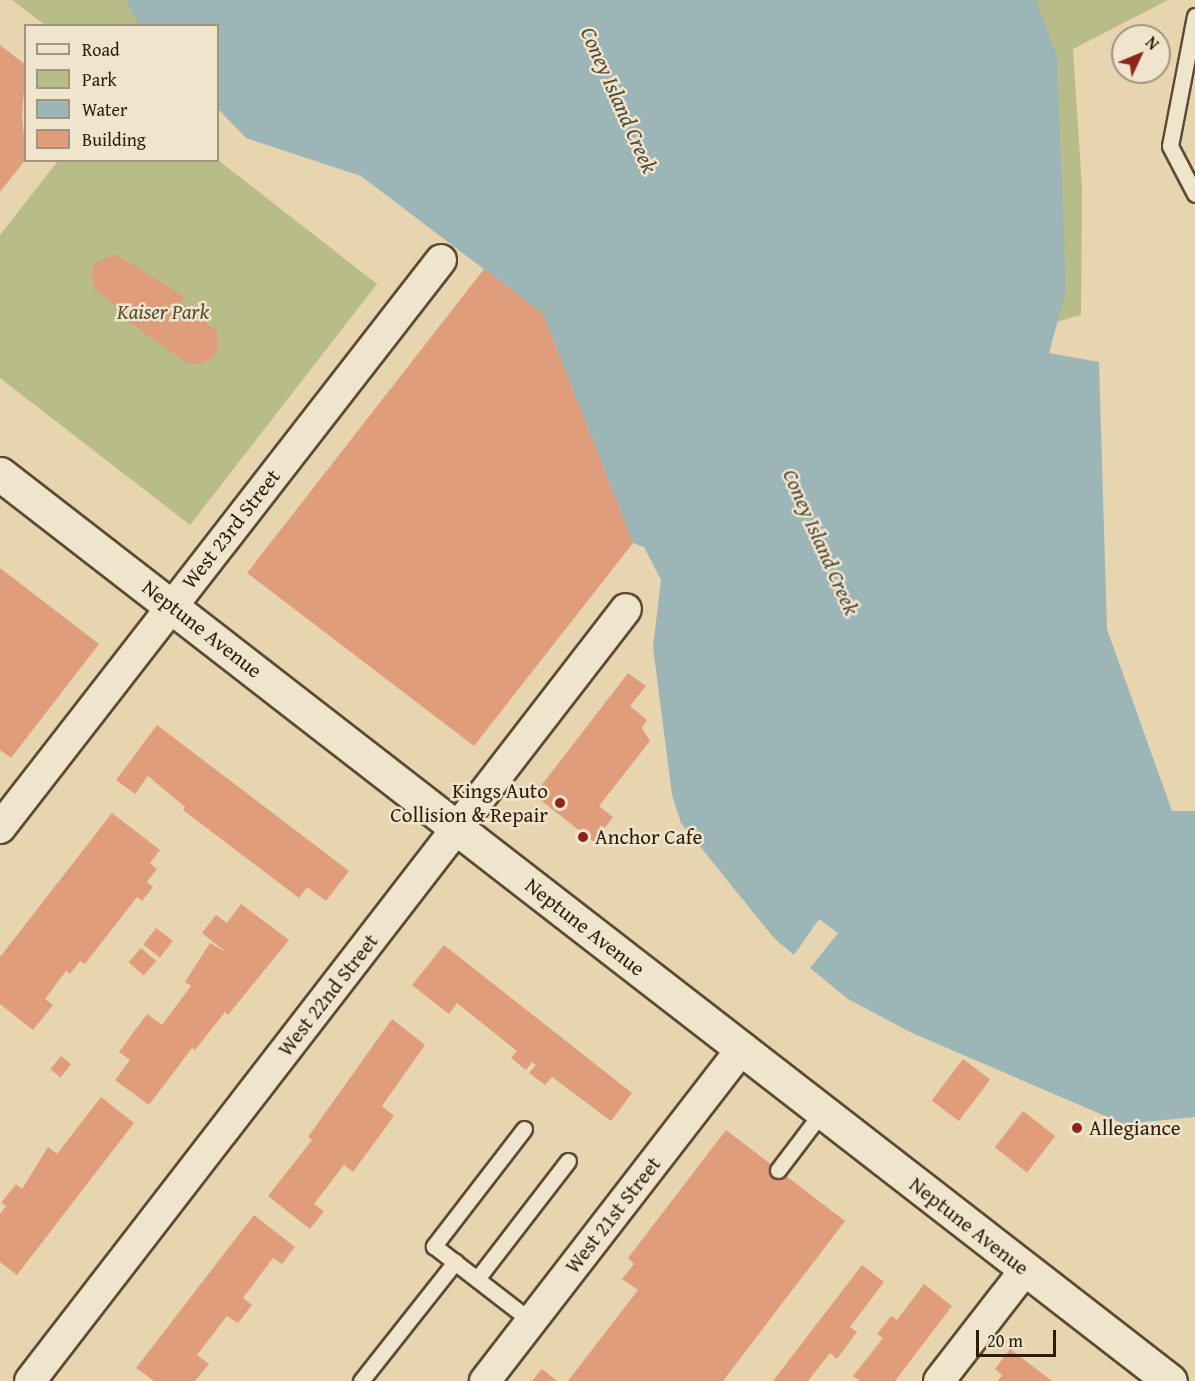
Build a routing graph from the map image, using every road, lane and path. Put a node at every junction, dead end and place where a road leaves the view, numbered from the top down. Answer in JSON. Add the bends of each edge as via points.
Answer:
{"nodes":[{"id":1,"x":1195,"y":16,"type":"edge"},
{"id":2,"x":1195,"y":194,"type":"edge"},
{"id":3,"x":441,"y":260,"type":"dead end"},
{"id":4,"x":0,"y":474,"type":"edge"},
{"id":5,"x":172,"y":605,"type":"junction"},
{"id":6,"x":626,"y":609,"type":"dead end"},
{"id":7,"x":0,"y":828,"type":"edge"},
{"id":8,"x":458,"y":828,"type":"junction"},
{"id":9,"x":742,"y":1048,"type":"junction"},
{"id":10,"x":822,"y":1112,"type":"junction"},
{"id":11,"x":524,"y":1129,"type":"dead end"},
{"id":12,"x":568,"y":1161,"type":"dead end"},
{"id":13,"x":778,"y":1170,"type":"dead end"},
{"id":14,"x":455,"y":1262,"type":"junction"},
{"id":15,"x":1025,"y":1270,"type":"junction"},
{"id":16,"x":477,"y":1279,"type":"junction"},
{"id":17,"x":531,"y":1321,"type":"junction"},
{"id":18,"x":30,"y":1381,"type":"edge"},
{"id":19,"x":361,"y":1381,"type":"edge"},
{"id":20,"x":485,"y":1381,"type":"edge"},
{"id":21,"x":939,"y":1381,"type":"edge"},
{"id":22,"x":1170,"y":1381,"type":"edge"}],
"edges":[{"from":1,"to":2,"type":"lane","via":[[1170,146]]},
{"from":3,"to":5,"type":"street","name":"West 23rd Street"},
{"from":4,"to":5,"type":"main road","name":"Neptune Avenue"},
{"from":5,"to":7,"type":"street","name":"West 23rd Street"},
{"from":5,"to":8,"type":"main road","name":"Neptune Avenue"},
{"from":6,"to":8,"type":"street","name":"West 22nd Street"},
{"from":8,"to":9,"type":"main road","name":"Neptune Avenue"},
{"from":8,"to":18,"type":"street","name":"West 22nd Street"},
{"from":9,"to":10,"type":"main road","name":"Neptune Avenue"},
{"from":9,"to":17,"type":"street","name":"West 21st Street"},
{"from":10,"to":13,"type":"lane"},
{"from":10,"to":15,"type":"main road","name":"Neptune Avenue"},
{"from":11,"to":14,"type":"lane","via":[[435,1246]]},
{"from":12,"to":16,"type":"lane"},
{"from":14,"to":16,"type":"lane"},
{"from":14,"to":19,"type":"lane"},
{"from":15,"to":21,"type":"street"},
{"from":15,"to":22,"type":"main road","name":"Neptune Avenue"},
{"from":16,"to":17,"type":"lane"},
{"from":17,"to":20,"type":"street","name":"West 21st Street"}]}
